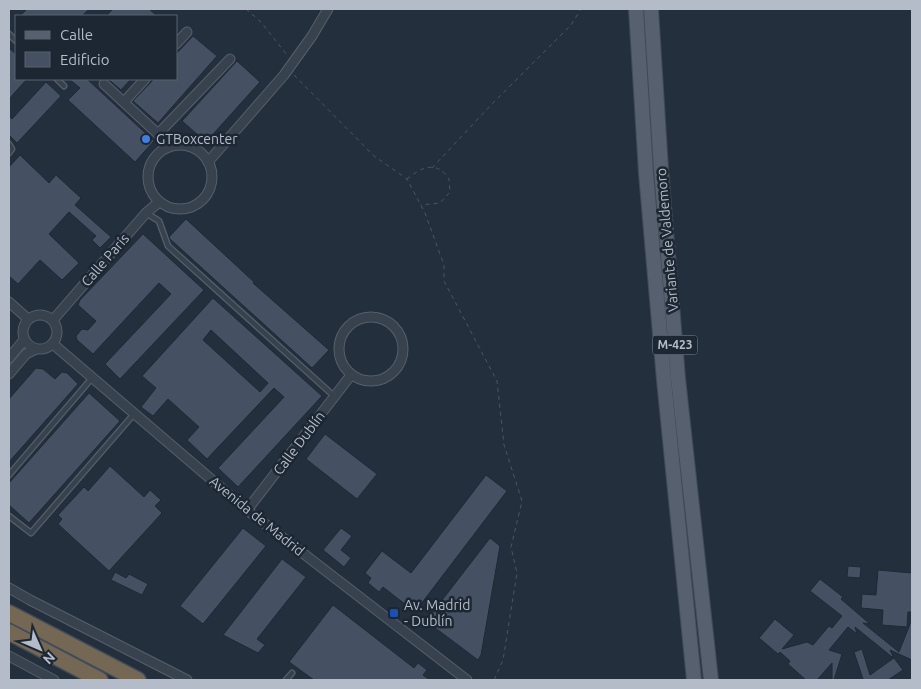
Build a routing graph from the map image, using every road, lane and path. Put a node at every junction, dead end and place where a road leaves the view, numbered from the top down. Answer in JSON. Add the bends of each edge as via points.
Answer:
{"nodes":[{"id":1,"x":246,"y":9,"type":"edge"},
{"id":2,"x":328,"y":9,"type":"edge"},
{"id":3,"x":581,"y":9,"type":"edge"},
{"id":4,"x":636,"y":9,"type":"edge"},
{"id":5,"x":651,"y":9,"type":"edge"},
{"id":6,"x":187,"y":32,"type":"dead end"},
{"id":7,"x":178,"y":42,"type":"edge"},
{"id":8,"x":230,"y":59,"type":"dead end"},
{"id":9,"x":290,"y":66,"type":"junction"},
{"id":10,"x":58,"y":80,"type":"edge"},
{"id":11,"x":144,"y":80,"type":"edge"},
{"id":12,"x":104,"y":84,"type":"dead end"},
{"id":13,"x":64,"y":86,"type":"dead end"},
{"id":14,"x":124,"y":102,"type":"junction"},
{"id":15,"x":158,"y":134,"type":"junction"},
{"id":16,"x":9,"y":144,"type":"edge"},
{"id":17,"x":169,"y":147,"type":"junction"},
{"id":18,"x":9,"y":153,"type":"edge"},
{"id":19,"x":208,"y":162,"type":"junction"},
{"id":20,"x":432,"y":168,"type":"junction"},
{"id":21,"x":407,"y":179,"type":"junction"},
{"id":22,"x":159,"y":202,"type":"junction"},
{"id":23,"x":421,"y":205,"type":"junction"},
{"id":24,"x":146,"y":213,"type":"junction"},
{"id":25,"x":9,"y":302,"type":"edge"},
{"id":26,"x":28,"y":319,"type":"junction"},
{"id":27,"x":53,"y":320,"type":"junction"},
{"id":28,"x":24,"y":340,"type":"junction"},
{"id":29,"x":53,"y":344,"type":"junction"},
{"id":30,"x":36,"y":349,"type":"junction"},
{"id":31,"x":9,"y":358,"type":"edge"},
{"id":32,"x":9,"y":374,"type":"edge"},
{"id":33,"x":351,"y":375,"type":"junction"},
{"id":34,"x":92,"y":378,"type":"junction"},
{"id":35,"x":334,"y":396,"type":"junction"},
{"id":36,"x":134,"y":414,"type":"junction"},
{"id":37,"x":9,"y":475,"type":"edge"},
{"id":38,"x":247,"y":510,"type":"junction"},
{"id":39,"x":9,"y":516,"type":"edge"},
{"id":40,"x":9,"y":588,"type":"edge"},
{"id":41,"x":9,"y":613,"type":"edge"},
{"id":42,"x":9,"y":632,"type":"edge"},
{"id":43,"x":9,"y":656,"type":"edge"},
{"id":44,"x":292,"y":673,"type":"dead end"},
{"id":45,"x":54,"y":680,"type":"edge"},
{"id":46,"x":100,"y":680,"type":"edge"},
{"id":47,"x":138,"y":680,"type":"edge"},
{"id":48,"x":187,"y":680,"type":"edge"},
{"id":49,"x":286,"y":680,"type":"edge"},
{"id":50,"x":467,"y":680,"type":"edge"},
{"id":51,"x":494,"y":680,"type":"edge"},
{"id":52,"x":694,"y":680,"type":"edge"},
{"id":53,"x":711,"y":680,"type":"edge"}],
"edges":[{"from":1,"to":9,"type":"path","via":[[261,22]]},
{"from":2,"to":9,"type":"street"},
{"from":3,"to":20,"type":"path","via":[[571,25]]},
{"from":4,"to":52,"type":"main road","name":"Variante de Valdemoro","number":"M-423","via":[[662,361]]},
{"from":5,"to":53,"type":"main road","name":"Variante de Valdemoro","number":"M-423","via":[[678,378]]},
{"from":6,"to":7,"type":"street"},
{"from":8,"to":15,"type":"street"},
{"from":9,"to":19,"type":"street"},
{"from":9,"to":21,"type":"path","via":[[374,156]]},
{"from":10,"to":13,"type":"lane"},
{"from":11,"to":14,"type":"street"},
{"from":12,"to":14,"type":"street"},
{"from":14,"to":15,"type":"street"},
{"from":15,"to":17,"type":"street"},
{"from":16,"to":18,"type":"lane","via":[[12,149]]},
{"from":17,"to":19,"type":"street","via":[[178,145],[195,149]]},
{"from":17,"to":22,"type":"street","via":[[160,151],[149,167],[148,186]]},
{"from":19,"to":22,"type":"street","via":[[212,181],[204,199],[196,205],[177,209]]},
{"from":20,"to":21,"type":"path","via":[[418,171]]},
{"from":20,"to":23,"type":"path","via":[[441,170],[449,179],[450,192],[440,203]]},
{"from":21,"to":23,"type":"path"},
{"from":22,"to":24,"type":"street","name":"Calle París"},
{"from":23,"to":51,"type":"path","via":[[444,265],[444,281],[497,381],[504,445],[522,501],[511,546],[517,573],[503,660]]},
{"from":24,"to":27,"type":"street","name":"Calle París"},
{"from":24,"to":35,"type":"lane","via":[[159,221],[168,246]]},
{"from":25,"to":26,"type":"street"},
{"from":26,"to":27,"type":"street","via":[[45,315]]},
{"from":26,"to":28,"type":"street","via":[[23,329]]},
{"from":27,"to":29,"type":"street","via":[[58,332]]},
{"from":28,"to":30,"type":"street"},
{"from":28,"to":31,"type":"street"},
{"from":29,"to":30,"type":"street","via":[[45,349]]},
{"from":29,"to":34,"type":"street","name":"Avenida de Madrid"},
{"from":30,"to":32,"type":"street","via":[[26,354]]},
{"from":33,"to":33,"type":"street","via":[[364,381],[379,381],[397,369],[404,348],[401,334],[391,323],[378,317],[363,317],[350,324],[341,336],[338,350],[342,364]]},
{"from":33,"to":35,"type":"street","name":"Calle Dublín"},
{"from":34,"to":36,"type":"street","name":"Avenida de Madrid"},
{"from":34,"to":37,"type":"lane"},
{"from":35,"to":38,"type":"street","name":"Calle Dublín"},
{"from":36,"to":38,"type":"street","name":"Avenida de Madrid"},
{"from":36,"to":39,"type":"lane","via":[[31,533]]},
{"from":38,"to":50,"type":"street","name":"Avenida de Madrid"},
{"from":40,"to":48,"type":"street"},
{"from":41,"to":47,"type":"highway"},
{"from":42,"to":46,"type":"highway"},
{"from":43,"to":45,"type":"street"},
{"from":44,"to":49,"type":"lane"}]}
